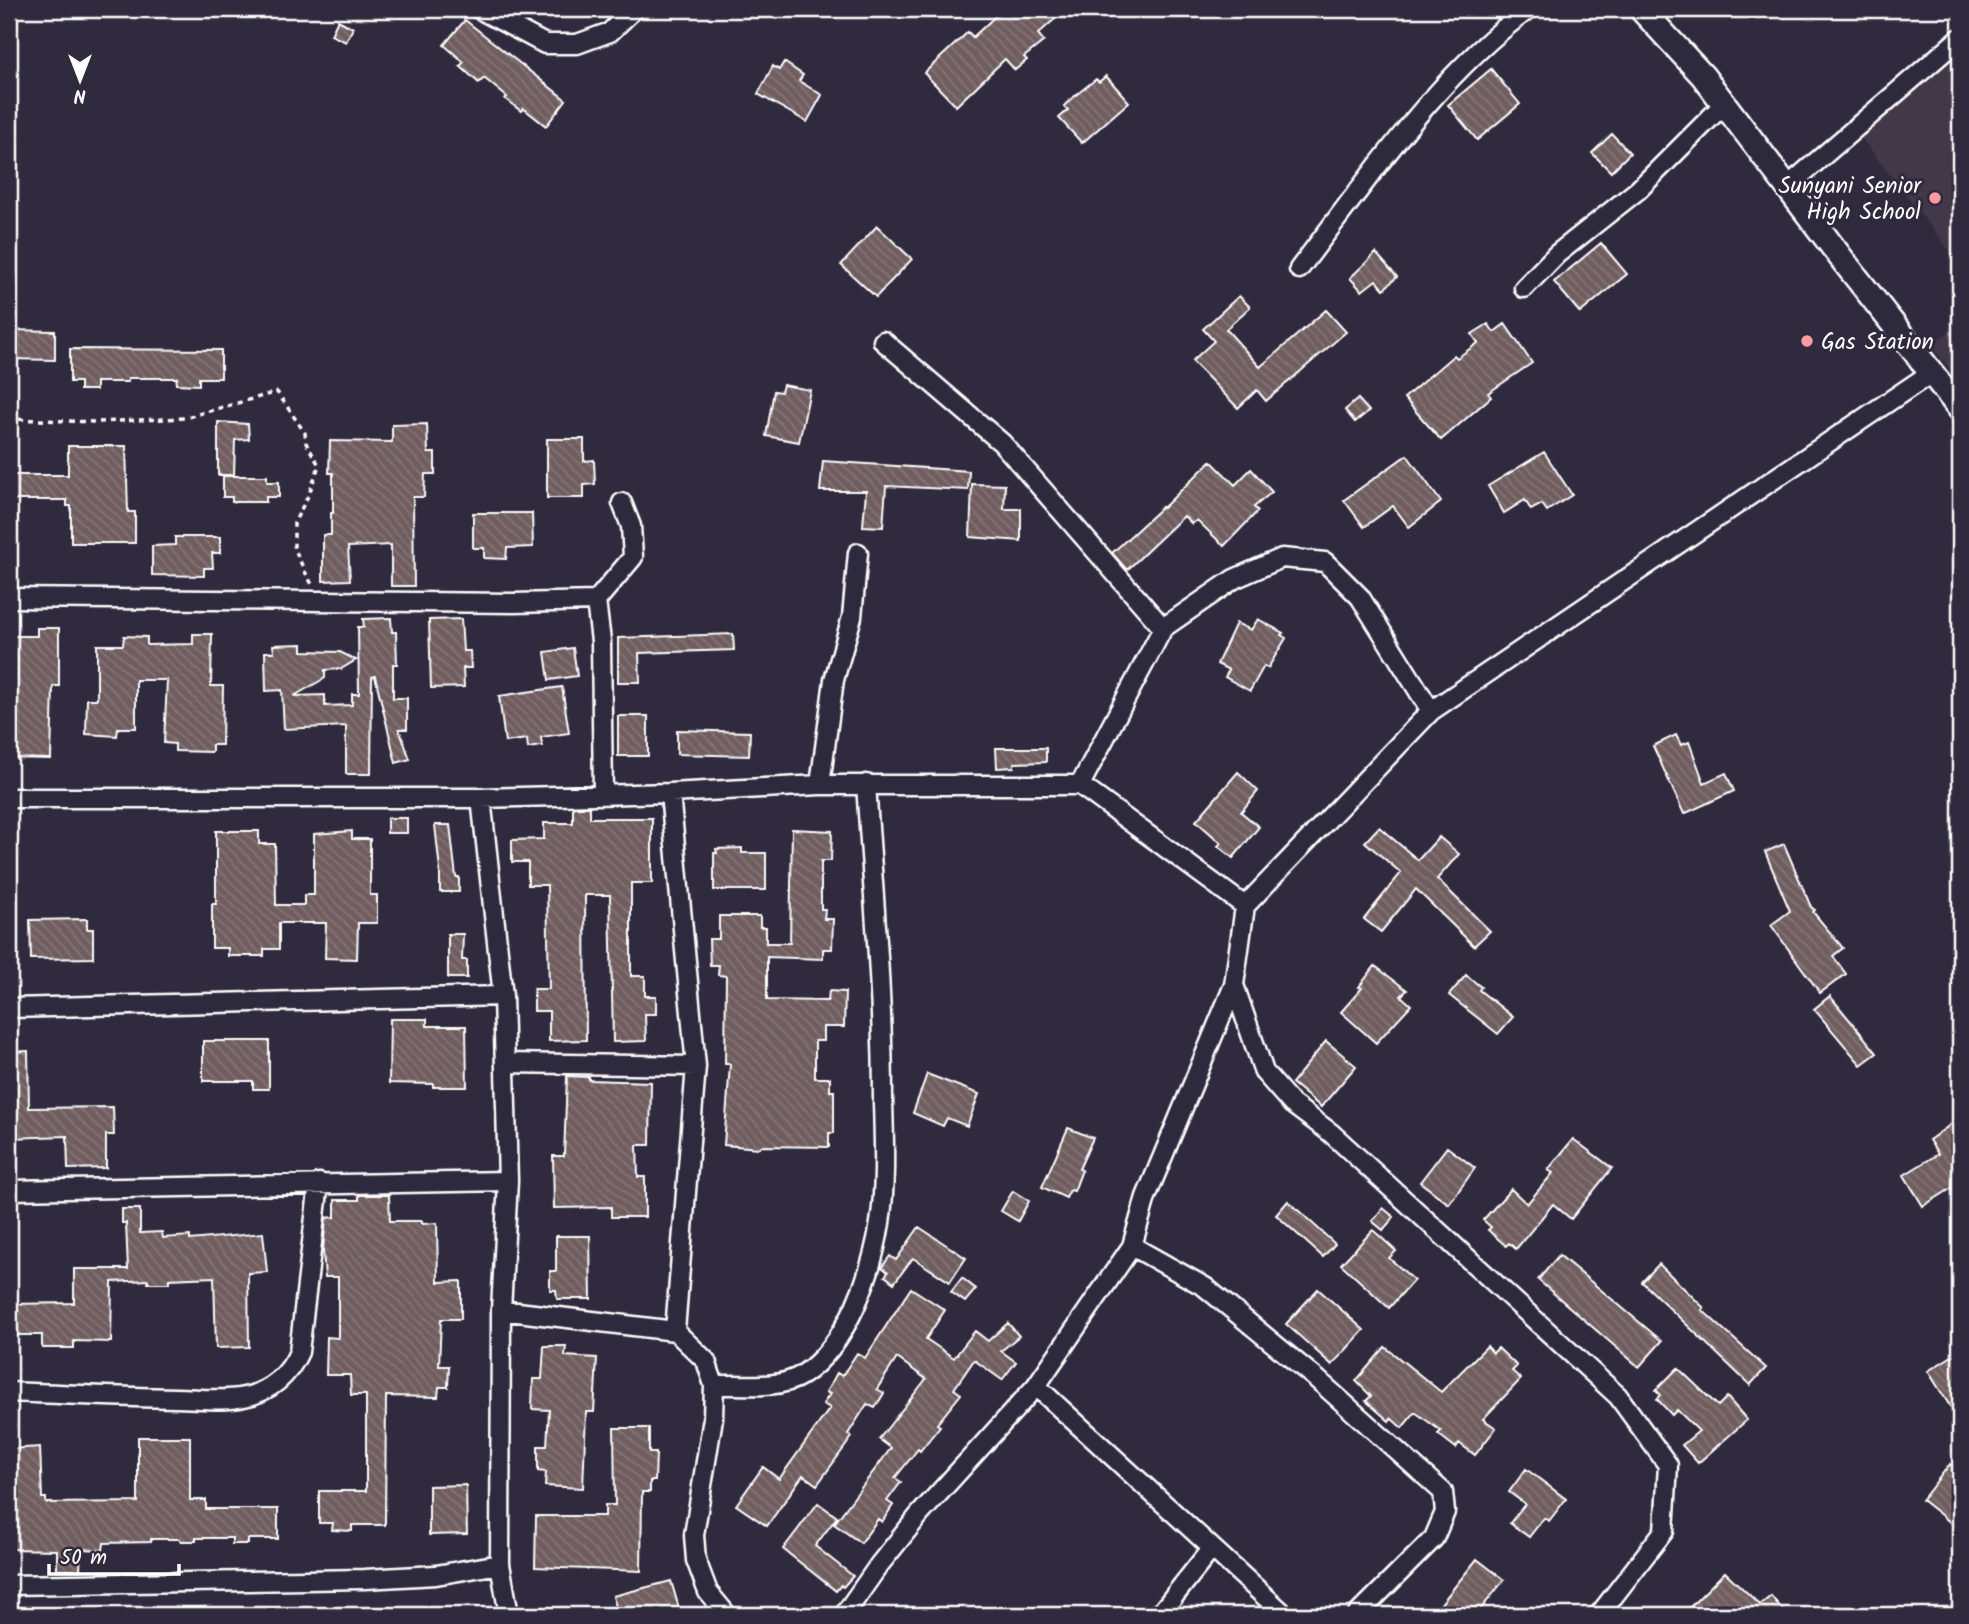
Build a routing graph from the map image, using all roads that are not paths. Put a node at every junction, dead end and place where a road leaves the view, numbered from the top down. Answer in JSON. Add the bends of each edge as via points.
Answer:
{"nodes":[{"id":1,"x":479,"y":9,"type":"edge"},
{"id":2,"x":634,"y":9,"type":"edge"},
{"id":3,"x":1530,"y":9,"type":"edge"},
{"id":4,"x":1641,"y":9,"type":"edge"},
{"id":5,"x":1960,"y":38,"type":"edge"},
{"id":6,"x":1724,"y":104,"type":"junction"},
{"id":7,"x":1787,"y":187,"type":"junction"},
{"id":8,"x":1299,"y":269,"type":"dead end"},
{"id":9,"x":1524,"y":288,"type":"dead end"},
{"id":10,"x":883,"y":341,"type":"dead end"},
{"id":11,"x":1931,"y":373,"type":"junction"},
{"id":12,"x":1960,"y":409,"type":"edge"},
{"id":13,"x":622,"y":503,"type":"dead end"},
{"id":14,"x":858,"y":553,"type":"dead end"},
{"id":15,"x":9,"y":598,"type":"edge"},
{"id":16,"x":596,"y":601,"type":"junction"},
{"id":17,"x":1163,"y":628,"type":"junction"},
{"id":18,"x":1432,"y":711,"type":"junction"},
{"id":19,"x":866,"y":784,"type":"junction"},
{"id":20,"x":820,"y":785,"type":"junction"},
{"id":21,"x":1080,"y":785,"type":"junction"},
{"id":22,"x":670,"y":793,"type":"junction"},
{"id":23,"x":604,"y":794,"type":"junction"},
{"id":24,"x":9,"y":798,"type":"edge"},
{"id":25,"x":481,"y":798,"type":"junction"},
{"id":26,"x":1244,"y":906,"type":"junction"},
{"id":27,"x":1234,"y":985,"type":"junction"},
{"id":28,"x":503,"y":996,"type":"junction"},
{"id":29,"x":9,"y":1008,"type":"edge"},
{"id":30,"x":505,"y":1063,"type":"junction"},
{"id":31,"x":696,"y":1066,"type":"junction"},
{"id":32,"x":508,"y":1181,"type":"junction"},
{"id":33,"x":318,"y":1183,"type":"junction"},
{"id":34,"x":9,"y":1190,"type":"edge"},
{"id":35,"x":1132,"y":1247,"type":"junction"},
{"id":36,"x":501,"y":1310,"type":"junction"},
{"id":37,"x":675,"y":1331,"type":"junction"},
{"id":38,"x":714,"y":1385,"type":"junction"},
{"id":39,"x":1036,"y":1387,"type":"junction"},
{"id":40,"x":9,"y":1392,"type":"edge"},
{"id":41,"x":1212,"y":1548,"type":"junction"},
{"id":42,"x":500,"y":1564,"type":"junction"},
{"id":43,"x":9,"y":1586,"type":"edge"},
{"id":44,"x":509,"y":1615,"type":"edge"},
{"id":45,"x":727,"y":1615,"type":"edge"},
{"id":46,"x":844,"y":1615,"type":"edge"},
{"id":47,"x":1159,"y":1615,"type":"edge"},
{"id":48,"x":1285,"y":1615,"type":"edge"},
{"id":49,"x":1357,"y":1615,"type":"edge"},
{"id":50,"x":1599,"y":1615,"type":"edge"}],
"edges":[{"from":1,"to":2,"type":"street","via":[[545,44],[577,44],[610,32]]},
{"from":3,"to":8,"type":"street","via":[[1437,92]]},
{"from":4,"to":6,"type":"main road"},
{"from":5,"to":7,"type":"street"},
{"from":6,"to":7,"type":"main road"},
{"from":6,"to":9,"type":"street","via":[[1638,190],[1557,254]]},
{"from":7,"to":11,"type":"main road"},
{"from":10,"to":17,"type":"street","via":[[1002,443]]},
{"from":11,"to":12,"type":"main road"},
{"from":11,"to":18,"type":"street"},
{"from":13,"to":16,"type":"street","via":[[631,526],[633,557]]},
{"from":14,"to":20,"type":"street","via":[[852,617],[834,680]]},
{"from":15,"to":16,"type":"street"},
{"from":16,"to":23,"type":"street"},
{"from":17,"to":18,"type":"street","via":[[1234,579],[1282,558],[1325,562],[1360,597]]},
{"from":17,"to":21,"type":"street"},
{"from":18,"to":26,"type":"street"},
{"from":19,"to":20,"type":"street"},
{"from":19,"to":21,"type":"street"},
{"from":19,"to":38,"type":"street","via":[[883,1035],[884,1171],[871,1264],[848,1322],[803,1375],[773,1384]]},
{"from":20,"to":22,"type":"street"},
{"from":21,"to":26,"type":"street"},
{"from":22,"to":23,"type":"street"},
{"from":22,"to":31,"type":"street"},
{"from":23,"to":25,"type":"street"},
{"from":24,"to":25,"type":"street"},
{"from":25,"to":28,"type":"street"},
{"from":26,"to":27,"type":"street"},
{"from":27,"to":35,"type":"street","via":[[1146,1197]]},
{"from":27,"to":50,"type":"street","via":[[1264,1072],[1292,1104],[1331,1133],[1618,1396],[1668,1465],[1664,1531]]},
{"from":28,"to":29,"type":"street"},
{"from":28,"to":30,"type":"street"},
{"from":30,"to":31,"type":"street"},
{"from":30,"to":32,"type":"street"},
{"from":31,"to":37,"type":"street"},
{"from":32,"to":33,"type":"street"},
{"from":32,"to":36,"type":"street"},
{"from":33,"to":34,"type":"street"},
{"from":33,"to":40,"type":"street","via":[[299,1352],[284,1377],[258,1393],[231,1399]]},
{"from":35,"to":39,"type":"street"},
{"from":35,"to":49,"type":"street","via":[[1205,1287],[1443,1492],[1445,1512],[1434,1538]]},
{"from":36,"to":37,"type":"street"},
{"from":36,"to":42,"type":"street"},
{"from":37,"to":38,"type":"street","via":[[706,1361]]},
{"from":38,"to":45,"type":"street","via":[[694,1535],[695,1560],[708,1592]]},
{"from":39,"to":41,"type":"street"},
{"from":39,"to":46,"type":"street","via":[[920,1514]]},
{"from":41,"to":47,"type":"street"},
{"from":41,"to":48,"type":"street"},
{"from":42,"to":43,"type":"street","via":[[365,1579]]},
{"from":42,"to":44,"type":"street"}]}
